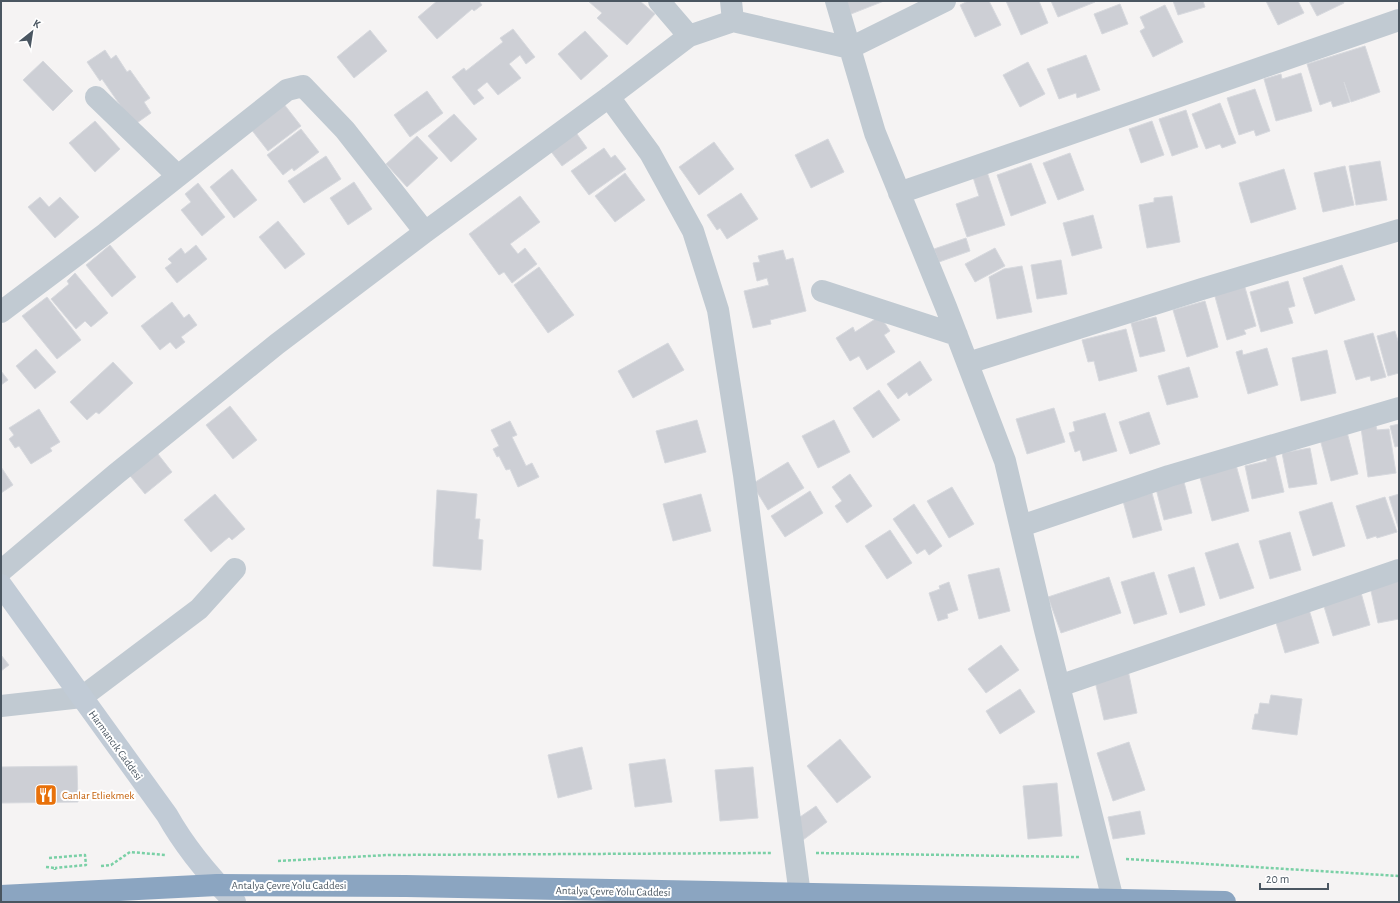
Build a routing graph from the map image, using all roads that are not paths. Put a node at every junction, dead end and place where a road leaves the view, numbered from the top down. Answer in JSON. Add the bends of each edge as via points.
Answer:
{"nodes":[{"id":1,"x":659,"y":1,"type":"edge"},
{"id":2,"x":836,"y":1,"type":"edge"},
{"id":3,"x":945,"y":1,"type":"edge"},
{"id":4,"x":732,"y":11,"type":"edge"},
{"id":5,"x":1399,"y":20,"type":"edge"},
{"id":6,"x":689,"y":36,"type":"junction"},
{"id":7,"x":850,"y":48,"type":"junction"},
{"id":8,"x":96,"y":97,"type":"dead end"},
{"id":9,"x":609,"y":97,"type":"junction"},
{"id":10,"x":178,"y":176,"type":"junction"},
{"id":11,"x":899,"y":193,"type":"junction"},
{"id":12,"x":1399,"y":230,"type":"edge"},
{"id":13,"x":425,"y":232,"type":"junction"},
{"id":14,"x":822,"y":291,"type":"dead end"},
{"id":15,"x":1,"y":312,"type":"edge"},
{"id":16,"x":957,"y":335,"type":"junction"},
{"id":17,"x":968,"y":363,"type":"junction"},
{"id":18,"x":1399,"y":408,"type":"edge"},
{"id":19,"x":1021,"y":526,"type":"junction"},
{"id":20,"x":235,"y":569,"type":"dead end"},
{"id":21,"x":1399,"y":570,"type":"edge"},
{"id":22,"x":1,"y":572,"type":"edge"},
{"id":23,"x":1,"y":585,"type":"edge"},
{"id":24,"x":1059,"y":686,"type":"junction"},
{"id":25,"x":82,"y":697,"type":"junction"},
{"id":26,"x":1,"y":706,"type":"edge"},
{"id":27,"x":217,"y":885,"type":"junction"},
{"id":28,"x":800,"y":894,"type":"junction"},
{"id":29,"x":1,"y":896,"type":"edge"},
{"id":30,"x":1113,"y":900,"type":"junction"},
{"id":31,"x":235,"y":902,"type":"edge"},
{"id":32,"x":1225,"y":902,"type":"edge"}],
"edges":[{"from":1,"to":6,"type":"street"},
{"from":2,"to":7,"type":"street"},
{"from":3,"to":7,"type":"street"},
{"from":4,"to":6,"type":"street"},
{"from":4,"to":7,"type":"street"},
{"from":5,"to":11,"type":"street"},
{"from":6,"to":9,"type":"street"},
{"from":7,"to":11,"type":"street","via":[[875,133]]},
{"from":8,"to":10,"type":"street"},
{"from":9,"to":13,"type":"street"},
{"from":9,"to":28,"type":"street","via":[[650,153],[693,232],[718,310],[744,476]]},
{"from":10,"to":13,"type":"street","via":[[287,90],[303,86],[345,130]]},
{"from":10,"to":15,"type":"street"},
{"from":11,"to":16,"type":"street"},
{"from":12,"to":17,"type":"street"},
{"from":13,"to":22,"type":"street","via":[[277,344],[116,474]]},
{"from":14,"to":16,"type":"street"},
{"from":16,"to":17,"type":"street"},
{"from":17,"to":19,"type":"street","via":[[1005,461]]},
{"from":18,"to":19,"type":"street","via":[[1169,476]]},
{"from":19,"to":24,"type":"street"},
{"from":20,"to":25,"type":"street","via":[[199,609]]},
{"from":21,"to":24,"type":"street"},
{"from":23,"to":25,"type":"street","name":"Harmancık Caddesi"},
{"from":24,"to":30,"type":"street"},
{"from":25,"to":26,"type":"street"},
{"from":25,"to":27,"type":"street","name":"Harmancık Caddesi","via":[[167,815],[178,835]]},
{"from":27,"to":28,"type":"highway","name":"Antalya Çevre Yolu Caddesi"},
{"from":27,"to":29,"type":"highway","name":"Antalya Çevre Yolu Caddesi"},
{"from":27,"to":31,"type":"street","name":"Harmancık Caddesi"},
{"from":28,"to":30,"type":"highway","name":"Antalya Çevre Yolu Caddesi"},
{"from":30,"to":32,"type":"highway","name":"Antalya Çevre Yolu Caddesi"}]}
